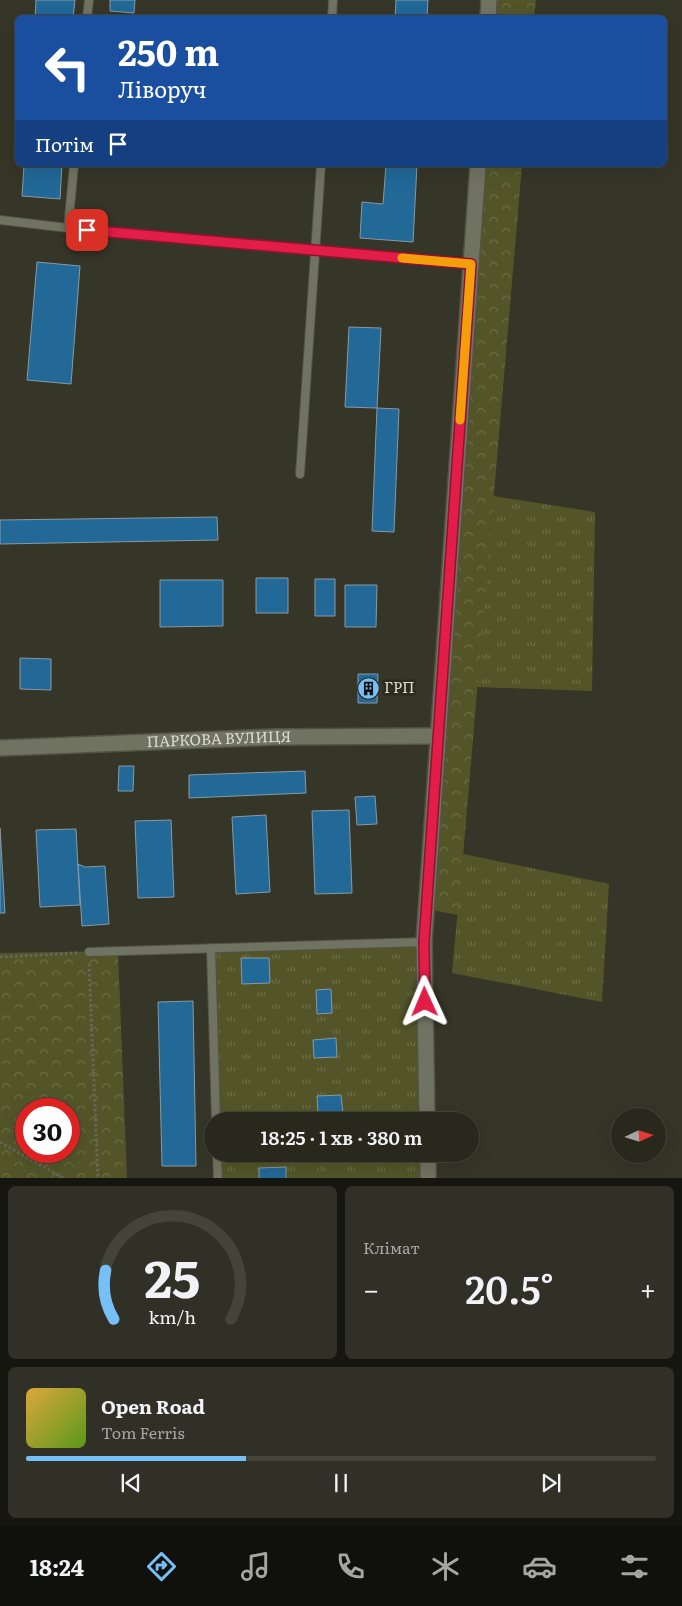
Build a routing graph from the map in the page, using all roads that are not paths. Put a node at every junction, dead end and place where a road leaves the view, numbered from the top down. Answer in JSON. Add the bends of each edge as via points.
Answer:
{"nodes":[{"id":1,"x":89,"y":0,"type":"edge"},
{"id":2,"x":333,"y":0,"type":"edge"},
{"id":3,"x":489,"y":0,"type":"edge"},
{"id":4,"x":87,"y":15,"type":"edge"},
{"id":5,"x":332,"y":15,"type":"edge"},
{"id":6,"x":488,"y":15,"type":"edge"},
{"id":7,"x":74,"y":167,"type":"edge"},
{"id":8,"x":321,"y":167,"type":"edge"},
{"id":9,"x":478,"y":167,"type":"edge"},
{"id":10,"x":0,"y":220,"type":"edge"},
{"id":11,"x":68,"y":228,"type":"junction"},
{"id":12,"x":315,"y":249,"type":"junction"},
{"id":13,"x":471,"y":264,"type":"junction"},
{"id":14,"x":300,"y":474,"type":"dead end"},
{"id":15,"x":438,"y":736,"type":"junction"},
{"id":16,"x":0,"y":748,"type":"edge"},
{"id":17,"x":424,"y":942,"type":"junction"},
{"id":18,"x":211,"y":948,"type":"junction"},
{"id":19,"x":88,"y":952,"type":"road end"},
{"id":20,"x":216,"y":1112,"type":"edge"},
{"id":21,"x":427,"y":1112,"type":"edge"},
{"id":22,"x":217,"y":1162,"type":"edge"},
{"id":23,"x":428,"y":1162,"type":"edge"},
{"id":24,"x":218,"y":1178,"type":"edge"},
{"id":25,"x":428,"y":1178,"type":"edge"}],
"edges":[{"from":1,"to":4,"type":"lane"},
{"from":2,"to":5,"type":"lane"},
{"from":3,"to":6,"type":"street"},
{"from":7,"to":11,"type":"lane"},
{"from":8,"to":12,"type":"lane"},
{"from":9,"to":13,"type":"street"},
{"from":10,"to":11,"type":"lane"},
{"from":11,"to":12,"type":"lane"},
{"from":12,"to":13,"type":"lane"},
{"from":12,"to":14,"type":"lane"},
{"from":13,"to":15,"type":"street"},
{"from":15,"to":16,"type":"street","name":"ПАРКОВА ВУЛИЦЯ","via":[[276,737]]},
{"from":15,"to":17,"type":"street"},
{"from":17,"to":18,"type":"lane"},
{"from":17,"to":21,"type":"street"},
{"from":18,"to":19,"type":"lane"},
{"from":18,"to":20,"type":"lane"},
{"from":22,"to":24,"type":"lane"},
{"from":23,"to":25,"type":"street"}]}
